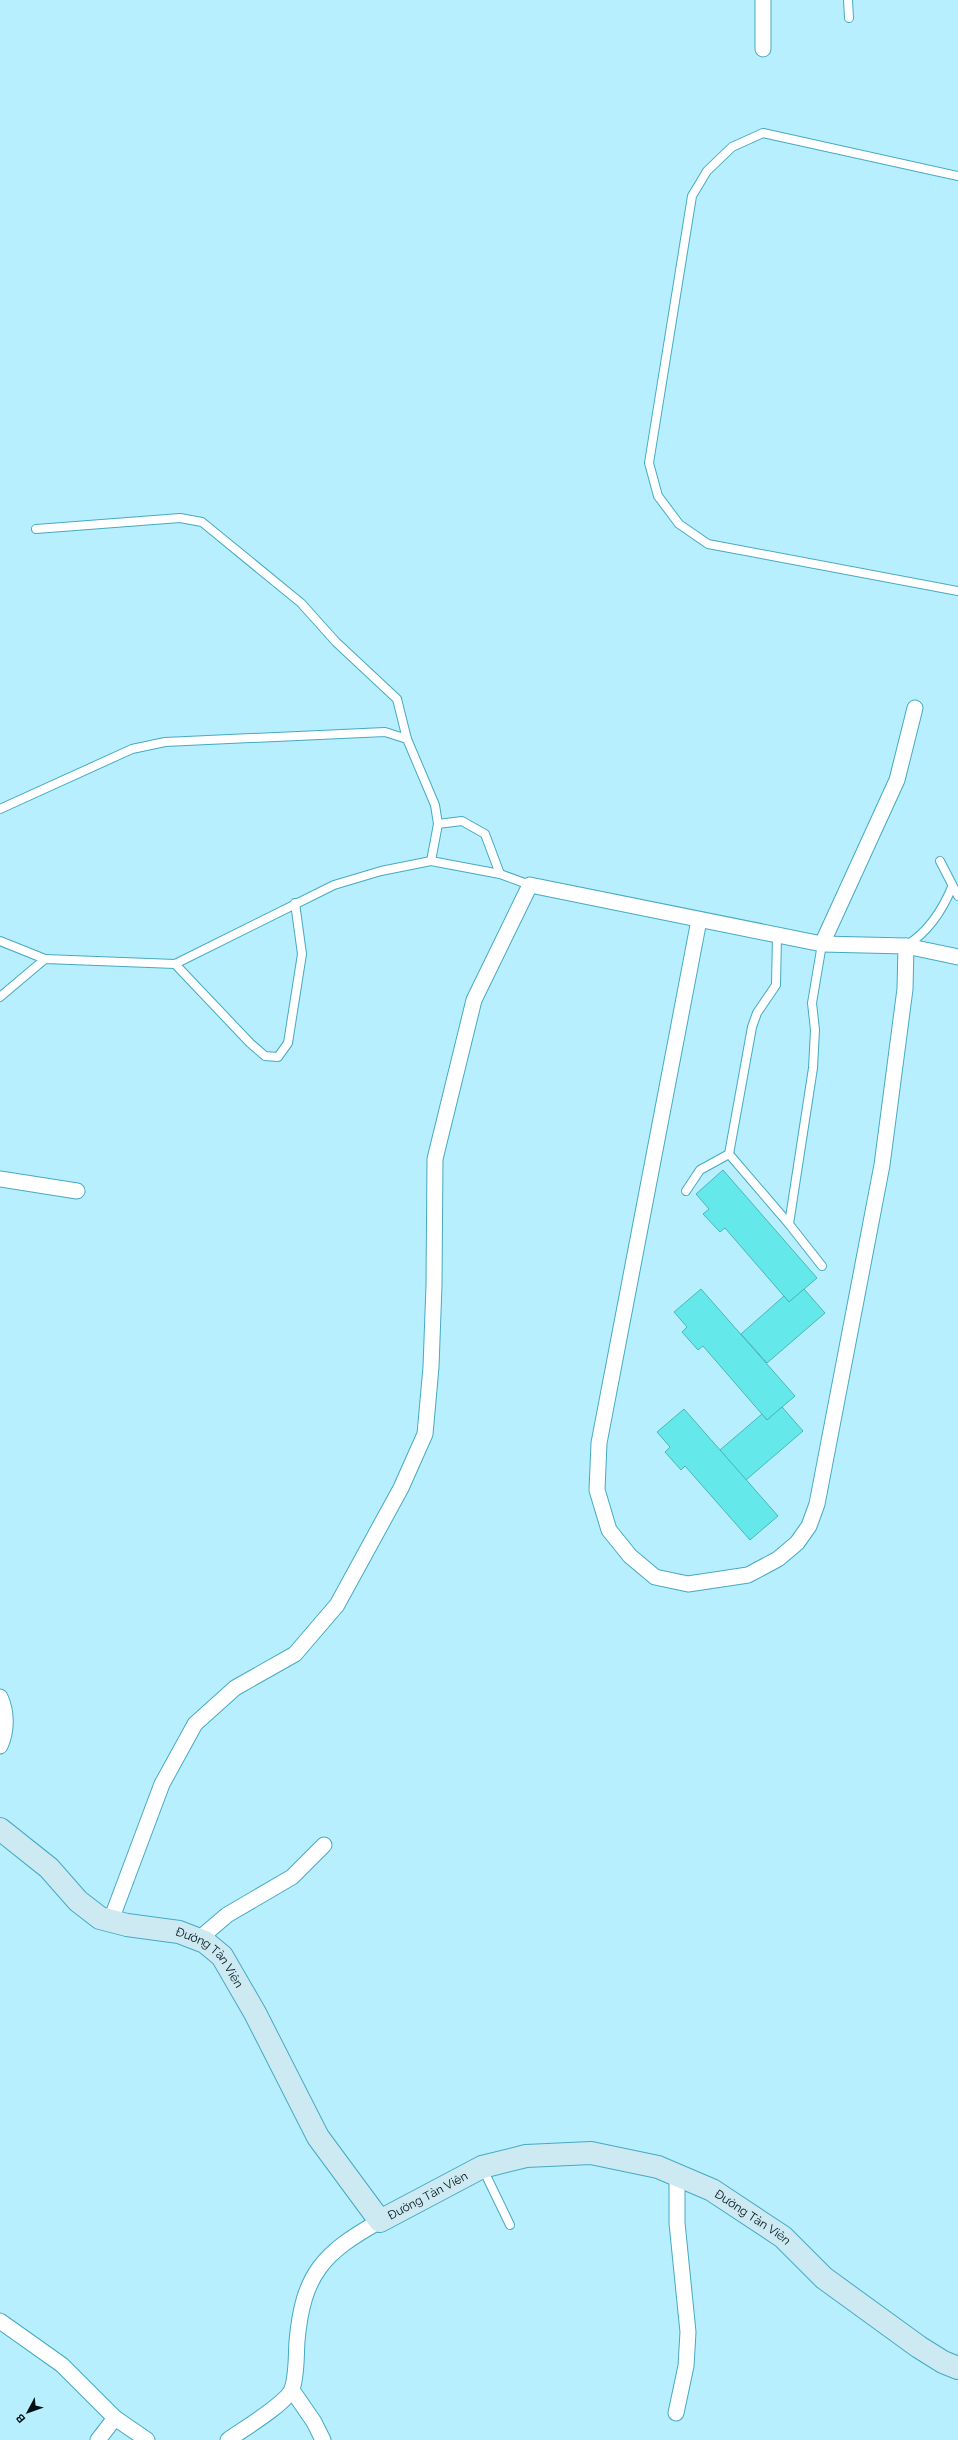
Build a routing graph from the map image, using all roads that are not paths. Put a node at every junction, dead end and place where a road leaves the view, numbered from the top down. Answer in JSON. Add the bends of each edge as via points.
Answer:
{"nodes":[{"id":1,"x":763,"y":0,"type":"edge"},
{"id":2,"x":848,"y":0,"type":"edge"},
{"id":3,"x":849,"y":18,"type":"dead end"},
{"id":4,"x":763,"y":49,"type":"dead end"},
{"id":5,"x":958,"y":176,"type":"edge"},
{"id":6,"x":36,"y":529,"type":"dead end"},
{"id":7,"x":958,"y":591,"type":"edge"},
{"id":8,"x":915,"y":708,"type":"dead end"},
{"id":9,"x":407,"y":739,"type":"junction"},
{"id":10,"x":0,"y":809,"type":"edge"},
{"id":11,"x":438,"y":824,"type":"junction"},
{"id":12,"x":431,"y":861,"type":"junction"},
{"id":13,"x":940,"y":861,"type":"dead end"},
{"id":14,"x":500,"y":874,"type":"junction"},
{"id":15,"x":530,"y":885,"type":"junction"},
{"id":16,"x":952,"y":887,"type":"junction"},
{"id":17,"x":958,"y":896,"type":"edge"},
{"id":18,"x":295,"y":903,"type":"junction"},
{"id":19,"x":699,"y":920,"type":"junction"},
{"id":20,"x":777,"y":936,"type":"junction"},
{"id":21,"x":0,"y":941,"type":"edge"},
{"id":22,"x":822,"y":944,"type":"junction"},
{"id":23,"x":906,"y":946,"type":"junction"},
{"id":24,"x":958,"y":957,"type":"edge"},
{"id":25,"x":46,"y":959,"type":"junction"},
{"id":26,"x":175,"y":964,"type":"junction"},
{"id":27,"x":0,"y":997,"type":"edge"},
{"id":28,"x":728,"y":1154,"type":"junction"},
{"id":29,"x":0,"y":1178,"type":"edge"},
{"id":30,"x":686,"y":1190,"type":"dead end"},
{"id":31,"x":77,"y":1191,"type":"dead end"},
{"id":32,"x":789,"y":1224,"type":"junction"},
{"id":33,"x":822,"y":1266,"type":"dead end"},
{"id":34,"x":0,"y":1697,"type":"edge"},
{"id":35,"x":0,"y":1746,"type":"edge"},
{"id":36,"x":0,"y":1829,"type":"edge"},
{"id":37,"x":324,"y":1844,"type":"dead end"},
{"id":38,"x":111,"y":1920,"type":"junction"},
{"id":39,"x":199,"y":1939,"type":"junction"},
{"id":40,"x":482,"y":2167,"type":"junction"},
{"id":41,"x":677,"y":2175,"type":"junction"},
{"id":42,"x":380,"y":2221,"type":"junction"},
{"id":43,"x":510,"y":2225,"type":"dead end"},
{"id":44,"x":0,"y":2321,"type":"edge"},
{"id":45,"x":958,"y":2368,"type":"edge"},
{"id":46,"x":292,"y":2390,"type":"junction"},
{"id":47,"x":676,"y":2413,"type":"dead end"},
{"id":48,"x":115,"y":2418,"type":"junction"},
{"id":49,"x":98,"y":2440,"type":"edge"},
{"id":50,"x":147,"y":2440,"type":"edge"},
{"id":51,"x":228,"y":2440,"type":"edge"},
{"id":52,"x":323,"y":2440,"type":"edge"}],
"edges":[{"from":1,"to":4,"type":"street"},
{"from":2,"to":3,"type":"lane"},
{"from":5,"to":7,"type":"lane","via":[[763,133],[732,146],[707,171],[692,196],[649,463],[658,496],[679,524],[708,544]]},
{"from":6,"to":9,"type":"lane","via":[[180,518],[202,522],[301,603],[336,642],[397,699]]},
{"from":8,"to":22,"type":"street","via":[[897,780]]},
{"from":9,"to":10,"type":"lane","via":[[385,732],[165,742],[132,749]]},
{"from":9,"to":11,"type":"lane","via":[[435,805]]},
{"from":11,"to":12,"type":"lane"},
{"from":11,"to":14,"type":"lane","via":[[462,821],[485,834]]},
{"from":12,"to":14,"type":"lane"},
{"from":12,"to":18,"type":"lane","via":[[381,871],[334,885]]},
{"from":13,"to":16,"type":"lane"},
{"from":14,"to":15,"type":"lane"},
{"from":15,"to":19,"type":"street"},
{"from":15,"to":38,"type":"street","via":[[474,1000],[435,1159],[434,1285],[425,1434],[401,1488],[337,1605],[296,1654],[235,1688],[195,1724],[162,1784]]},
{"from":16,"to":17,"type":"lane"},
{"from":16,"to":23,"type":"lane","via":[[944,907],[921,936]]},
{"from":18,"to":26,"type":"lane"},
{"from":18,"to":26,"type":"lane","via":[[302,954],[288,1043],[278,1057],[265,1056],[250,1043]]},
{"from":19,"to":20,"type":"street"},
{"from":19,"to":23,"type":"street","via":[[599,1443],[597,1490],[610,1530],[630,1556],[655,1577],[688,1584],[748,1575],[778,1559],[797,1543],[809,1526],[817,1504],[882,1165],[905,989]]},
{"from":20,"to":22,"type":"street"},
{"from":20,"to":28,"type":"lane","via":[[776,985],[757,1013],[752,1027]]},
{"from":21,"to":25,"type":"lane"},
{"from":22,"to":23,"type":"street"},
{"from":22,"to":32,"type":"lane","via":[[812,1003],[815,1030],[813,1068]]},
{"from":23,"to":24,"type":"street"},
{"from":25,"to":26,"type":"lane"},
{"from":25,"to":27,"type":"lane"},
{"from":28,"to":30,"type":"lane","via":[[700,1170]]},
{"from":28,"to":32,"type":"lane"},
{"from":29,"to":31,"type":"street"},
{"from":32,"to":33,"type":"lane"},
{"from":34,"to":35,"type":"street","via":[[6,1733]]},
{"from":36,"to":38,"type":"street","name":"Đường Tản Viên","via":[[49,1868],[78,1901],[100,1918]]},
{"from":37,"to":39,"type":"street","via":[[292,1877],[227,1915]]},
{"from":38,"to":39,"type":"street","name":"Đường Tản Viên","via":[[179,1932]]},
{"from":39,"to":42,"type":"street","name":"Đường Tản Viên","via":[[222,1956],[255,2013],[318,2138]]},
{"from":40,"to":41,"type":"street","name":"Đường Tản Viên","via":[[526,2156],[591,2152],[658,2167]]},
{"from":40,"to":42,"type":"street","name":"Đường Tản Viên"},
{"from":40,"to":43,"type":"lane"},
{"from":41,"to":45,"type":"street","name":"Đường Tản Viên","via":[[712,2190],[783,2237],[824,2278],[919,2346],[943,2362]]},
{"from":41,"to":47,"type":"street","via":[[677,2223],[688,2332],[686,2366]]},
{"from":42,"to":46,"type":"street","via":[[338,2247],[317,2268],[302,2302]]},
{"from":44,"to":48,"type":"street","via":[[62,2365]]},
{"from":46,"to":51,"type":"street","via":[[280,2403]]},
{"from":46,"to":52,"type":"street"},
{"from":48,"to":49,"type":"street"},
{"from":48,"to":50,"type":"street"}]}
